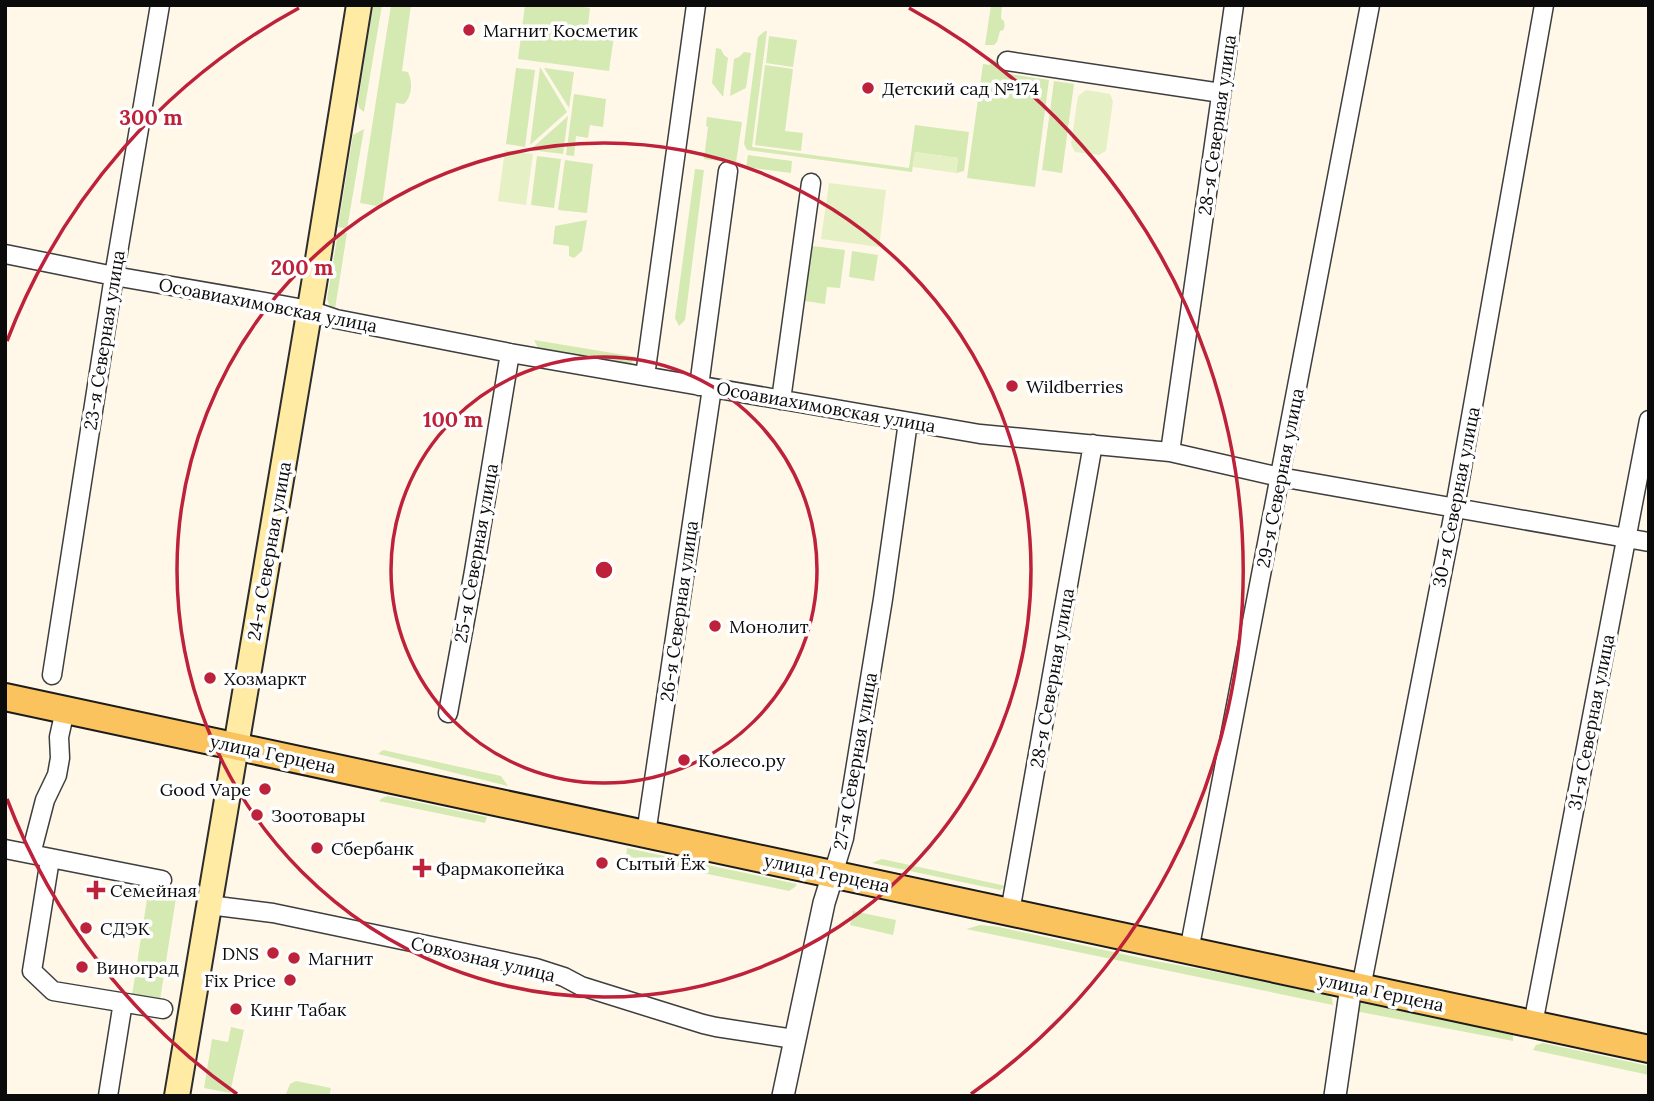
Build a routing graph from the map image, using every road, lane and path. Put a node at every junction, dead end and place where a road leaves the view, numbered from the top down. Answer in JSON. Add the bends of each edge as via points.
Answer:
{"nodes":[{"id":1,"x":160,"y":5,"type":"edge"},
{"id":2,"x":359,"y":5,"type":"edge"},
{"id":3,"x":696,"y":5,"type":"edge"},
{"id":4,"x":1234,"y":5,"type":"edge"},
{"id":5,"x":1370,"y":5,"type":"edge"},
{"id":6,"x":1544,"y":5,"type":"edge"},
{"id":7,"x":1007,"y":61,"type":"dead end"},
{"id":8,"x":1222,"y":93,"type":"junction"},
{"id":9,"x":728,"y":172,"type":"dead end"},
{"id":10,"x":811,"y":183,"type":"dead end"},
{"id":11,"x":5,"y":254,"type":"edge"},
{"id":12,"x":114,"y":276,"type":"junction"},
{"id":13,"x":309,"y":310,"type":"junction"},
{"id":14,"x":510,"y":353,"type":"junction"},
{"id":15,"x":645,"y":376,"type":"junction"},
{"id":16,"x":705,"y":387,"type":"junction"},
{"id":17,"x":781,"y":400,"type":"junction"},
{"id":18,"x":1649,"y":419,"type":"edge"},
{"id":19,"x":908,"y":422,"type":"junction"},
{"id":20,"x":1093,"y":444,"type":"junction"},
{"id":21,"x":1170,"y":452,"type":"junction"},
{"id":22,"x":1280,"y":477,"type":"junction"},
{"id":23,"x":1455,"y":507,"type":"junction"},
{"id":24,"x":1626,"y":538,"type":"junction"},
{"id":25,"x":1649,"y":542,"type":"edge"},
{"id":26,"x":51,"y":675,"type":"dead end"},
{"id":27,"x":5,"y":696,"type":"edge"},
{"id":28,"x":65,"y":710,"type":"junction"},
{"id":29,"x":448,"y":713,"type":"dead end"},
{"id":30,"x":235,"y":747,"type":"junction"},
{"id":31,"x":646,"y":834,"type":"junction"},
{"id":32,"x":5,"y":849,"type":"edge"},
{"id":33,"x":31,"y":855,"type":"junction"},
{"id":34,"x":50,"y":859,"type":"junction"},
{"id":35,"x":832,"y":874,"type":"junction"},
{"id":36,"x":162,"y":880,"type":"dead end"},
{"id":37,"x":209,"y":905,"type":"junction"},
{"id":38,"x":1010,"y":912,"type":"junction"},
{"id":39,"x":1189,"y":951,"type":"junction"},
{"id":40,"x":1356,"y":987,"type":"junction"},
{"id":41,"x":123,"y":1002,"type":"junction"},
{"id":42,"x":163,"y":1009,"type":"dead end"},
{"id":43,"x":1532,"y":1024,"type":"junction"},
{"id":44,"x":794,"y":1039,"type":"junction"},
{"id":45,"x":1649,"y":1049,"type":"edge"},
{"id":46,"x":108,"y":1096,"type":"edge"},
{"id":47,"x":177,"y":1096,"type":"edge"},
{"id":48,"x":783,"y":1096,"type":"edge"},
{"id":49,"x":1335,"y":1096,"type":"edge"}],
"edges":[{"from":1,"to":12,"type":"street","name":"23-я Северная улица"},
{"from":2,"to":13,"type":"main road","name":"24-я Северная улица"},
{"from":3,"to":15,"type":"street"},
{"from":4,"to":8,"type":"street","name":"28-я Северная улица"},
{"from":5,"to":22,"type":"street","name":"29-я Северная улица"},
{"from":6,"to":23,"type":"street","name":"30-я Северная улица"},
{"from":7,"to":8,"type":"street"},
{"from":8,"to":21,"type":"street","name":"28-я Северная улица"},
{"from":9,"to":16,"type":"street","name":"26-я Северная улица"},
{"from":10,"to":17,"type":"street"},
{"from":11,"to":12,"type":"street","name":"Осоавиахимовская улица"},
{"from":12,"to":13,"type":"street","name":"Осоавиахимовская улица"},
{"from":12,"to":26,"type":"street","name":"23-я Северная улица"},
{"from":13,"to":14,"type":"street","name":"Осоавиахимовская улица"},
{"from":13,"to":30,"type":"main road","name":"24-я Северная улица"},
{"from":14,"to":15,"type":"street","name":"Осоавиахимовская улица"},
{"from":14,"to":29,"type":"street","name":"25-я Северная улица"},
{"from":15,"to":16,"type":"street","name":"Осоавиахимовская улица"},
{"from":16,"to":17,"type":"street","name":"Осоавиахимовская улица"},
{"from":16,"to":31,"type":"street","name":"26-я Северная улица"},
{"from":17,"to":19,"type":"street","name":"Осоавиахимовская улица"},
{"from":18,"to":24,"type":"street","name":"31-я Северная улица"},
{"from":19,"to":20,"type":"street","name":"Осоавиахимовская улица"},
{"from":19,"to":35,"type":"street","name":"27-я Северная улица","via":[[844,838]]},
{"from":20,"to":21,"type":"street","name":"Осоавиахимовская улица"},
{"from":20,"to":38,"type":"street","name":"28-я Северная улица"},
{"from":21,"to":22,"type":"street","name":"Осоавиахимовская улица"},
{"from":22,"to":23,"type":"street","name":"Осоавиахимовская улица"},
{"from":22,"to":39,"type":"street","name":"29-я Северная улица"},
{"from":23,"to":24,"type":"street","name":"Осоавиахимовская улица"},
{"from":23,"to":40,"type":"street","name":"30-я Северная улица"},
{"from":24,"to":25,"type":"street","name":"Осоавиахимовская улица"},
{"from":24,"to":43,"type":"street","name":"31-я Северная улица"},
{"from":27,"to":28,"type":"main road","name":"улица Герцена"},
{"from":28,"to":30,"type":"main road","name":"улица Герцена"},
{"from":28,"to":33,"type":"street","via":[[57,775]]},
{"from":30,"to":31,"type":"main road","name":"улица Герцена"},
{"from":30,"to":37,"type":"main road","name":"24-я Северная улица"},
{"from":31,"to":35,"type":"main road","name":"улица Герцена"},
{"from":32,"to":33,"type":"street"},
{"from":33,"to":34,"type":"street"},
{"from":34,"to":36,"type":"street"},
{"from":34,"to":41,"type":"street","via":[[32,971],[53,991]]},
{"from":35,"to":38,"type":"main road","name":"улица Герцена"},
{"from":35,"to":44,"type":"street","name":"27-я Северная улица"},
{"from":37,"to":44,"type":"street","name":"Совхозная улица","via":[[273,913],[512,962],[703,1024]]},
{"from":37,"to":47,"type":"main road","name":"24-я Северная улица"},
{"from":38,"to":39,"type":"main road","name":"улица Герцена"},
{"from":39,"to":40,"type":"main road","name":"улица Герцена"},
{"from":40,"to":43,"type":"main road","name":"улица Герцена"},
{"from":40,"to":49,"type":"street","name":"30-я Северная улица"},
{"from":41,"to":42,"type":"street"},
{"from":41,"to":46,"type":"street"},
{"from":43,"to":45,"type":"main road","name":"улица Герцена"},
{"from":44,"to":48,"type":"street","name":"27-я Северная улица"}]}
